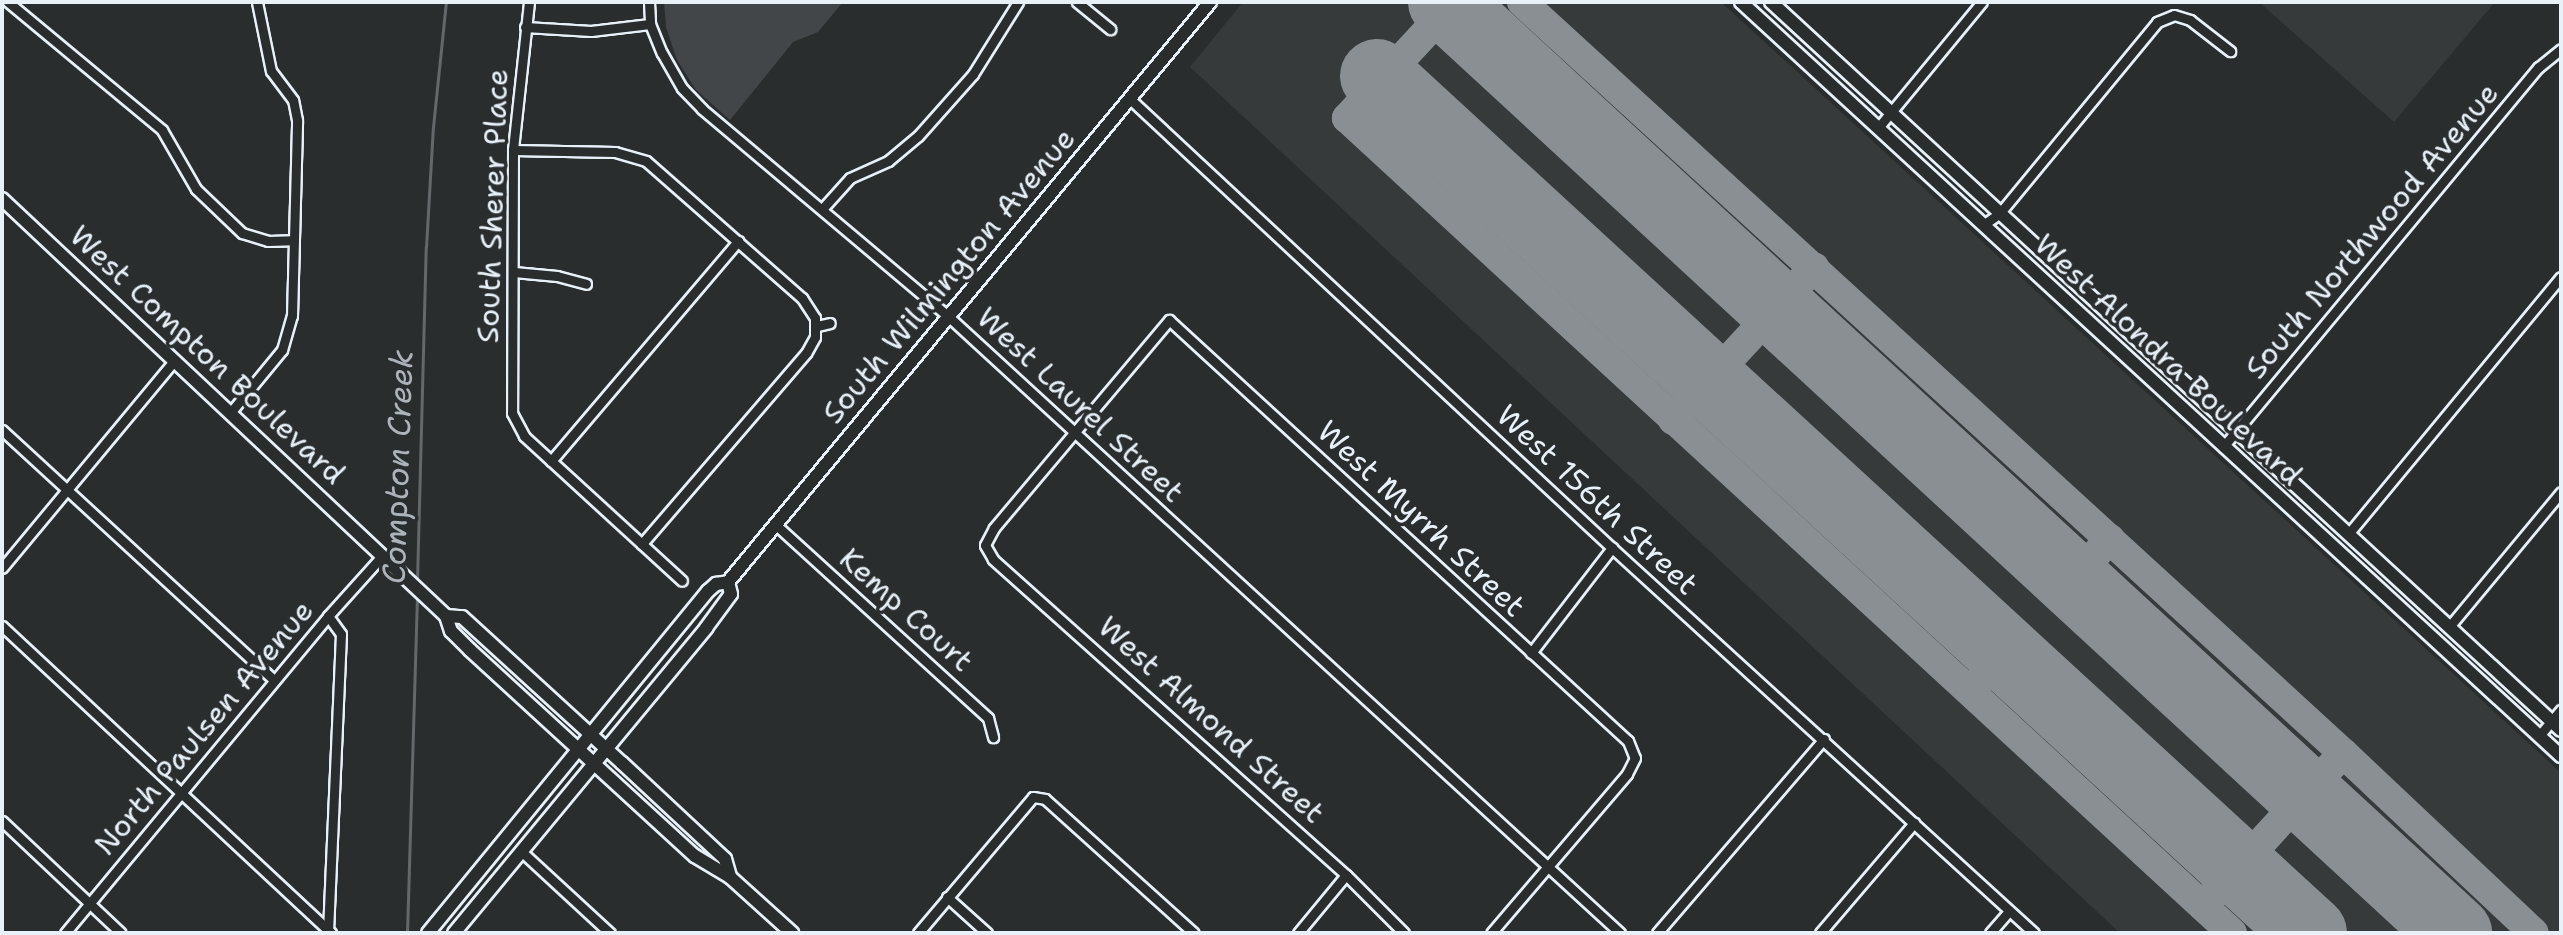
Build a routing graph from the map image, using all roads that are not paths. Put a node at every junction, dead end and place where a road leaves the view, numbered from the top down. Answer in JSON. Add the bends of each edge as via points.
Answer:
{"nodes":[{"id":1,"x":8,"y":2,"type":"edge"},
{"id":2,"x":257,"y":2,"type":"edge"},
{"id":3,"x":529,"y":2,"type":"edge"},
{"id":4,"x":649,"y":2,"type":"edge"},
{"id":5,"x":1018,"y":2,"type":"edge"},
{"id":6,"x":1077,"y":2,"type":"edge"},
{"id":7,"x":1210,"y":2,"type":"edge"},
{"id":8,"x":1741,"y":2,"type":"edge"},
{"id":9,"x":1771,"y":2,"type":"edge"},
{"id":10,"x":1982,"y":2,"type":"edge"},
{"id":11,"x":650,"y":24,"type":"junction"},
{"id":12,"x":525,"y":27,"type":"junction"},
{"id":13,"x":1110,"y":29,"type":"dead end"},
{"id":14,"x":2561,"y":49,"type":"edge"},
{"id":15,"x":2230,"y":51,"type":"dead end"},
{"id":16,"x":1130,"y":99,"type":"junction"},
{"id":17,"x":1890,"y":114,"type":"junction"},
{"id":18,"x":1878,"y":128,"type":"junction"},
{"id":19,"x":513,"y":150,"type":"junction"},
{"id":20,"x":2,"y":199,"type":"edge"},
{"id":21,"x":823,"y":208,"type":"junction"},
{"id":22,"x":1999,"y":214,"type":"junction"},
{"id":23,"x":1983,"y":225,"type":"junction"},
{"id":24,"x":292,"y":240,"type":"junction"},
{"id":25,"x":738,"y":241,"type":"junction"},
{"id":26,"x":514,"y":272,"type":"junction"},
{"id":27,"x":2561,"y":277,"type":"edge"},
{"id":28,"x":586,"y":284,"type":"dead end"},
{"id":29,"x":949,"y":317,"type":"junction"},
{"id":30,"x":830,"y":323,"type":"dead end"},
{"id":31,"x":817,"y":326,"type":"junction"},
{"id":32,"x":174,"y":361,"type":"junction"},
{"id":33,"x":230,"y":413,"type":"junction"},
{"id":34,"x":2,"y":430,"type":"edge"},
{"id":35,"x":2238,"y":430,"type":"junction"},
{"id":36,"x":1073,"y":432,"type":"junction"},
{"id":37,"x":2223,"y":447,"type":"junction"},
{"id":38,"x":551,"y":461,"type":"junction"},
{"id":39,"x":67,"y":490,"type":"junction"},
{"id":40,"x":2561,"y":492,"type":"edge"},
{"id":41,"x":776,"y":525,"type":"junction"},
{"id":42,"x":2349,"y":533,"type":"junction"},
{"id":43,"x":642,"y":544,"type":"junction"},
{"id":44,"x":1612,"y":548,"type":"junction"},
{"id":45,"x":382,"y":556,"type":"junction"},
{"id":46,"x":2,"y":568,"type":"edge"},
{"id":47,"x":682,"y":581,"type":"dead end"},
{"id":48,"x":728,"y":582,"type":"junction"},
{"id":49,"x":328,"y":616,"type":"junction"},
{"id":50,"x":446,"y":616,"type":"junction"},
{"id":51,"x":2,"y":626,"type":"edge"},
{"id":52,"x":2449,"y":627,"type":"junction"},
{"id":53,"x":1531,"y":653,"type":"junction"},
{"id":54,"x":274,"y":680,"type":"junction"},
{"id":55,"x":2561,"y":710,"type":"edge"},
{"id":56,"x":2556,"y":726,"type":"edge"},
{"id":57,"x":591,"y":735,"type":"junction"},
{"id":58,"x":2539,"y":736,"type":"junction"},
{"id":59,"x":993,"y":737,"type":"dead end"},
{"id":60,"x":1824,"y":739,"type":"junction"},
{"id":61,"x":606,"y":748,"type":"junction"},
{"id":62,"x":580,"y":749,"type":"junction"},
{"id":63,"x":2561,"y":756,"type":"edge"},
{"id":64,"x":595,"y":763,"type":"junction"},
{"id":65,"x":181,"y":793,"type":"junction"},
{"id":66,"x":2,"y":821,"type":"edge"},
{"id":67,"x":1914,"y":823,"type":"junction"},
{"id":68,"x":521,"y":851,"type":"junction"},
{"id":69,"x":1547,"y":867,"type":"junction"},
{"id":70,"x":1346,"y":875,"type":"junction"},
{"id":71,"x":730,"y":877,"type":"junction"},
{"id":72,"x":947,"y":897,"type":"junction"},
{"id":73,"x":90,"y":903,"type":"junction"},
{"id":74,"x":2009,"y":911,"type":"junction"},
{"id":75,"x":975,"y":929,"type":"edge"},
{"id":76,"x":330,"y":931,"type":"edge"},
{"id":77,"x":432,"y":932,"type":"edge"},
{"id":78,"x":65,"y":933,"type":"edge"},
{"id":79,"x":121,"y":933,"type":"edge"},
{"id":80,"x":454,"y":933,"type":"edge"},
{"id":81,"x":610,"y":933,"type":"edge"},
{"id":82,"x":792,"y":933,"type":"edge"},
{"id":83,"x":918,"y":933,"type":"edge"},
{"id":84,"x":987,"y":933,"type":"edge"},
{"id":85,"x":1194,"y":933,"type":"edge"},
{"id":86,"x":1298,"y":933,"type":"edge"},
{"id":87,"x":1404,"y":933,"type":"edge"},
{"id":88,"x":1491,"y":933,"type":"edge"},
{"id":89,"x":1620,"y":933,"type":"edge"},
{"id":90,"x":1657,"y":933,"type":"edge"},
{"id":91,"x":1820,"y":933,"type":"edge"},
{"id":92,"x":1990,"y":933,"type":"edge"},
{"id":93,"x":2034,"y":933,"type":"edge"}],
"edges":[{"from":1,"to":24,"type":"street","via":[[162,130],[196,189],[242,233],[268,241]]},
{"from":2,"to":24,"type":"street","via":[[268,62],[293,100],[297,120]]},
{"from":3,"to":12,"type":"street","name":"South Sherer Place"},
{"from":4,"to":11,"type":"street"},
{"from":5,"to":21,"type":"street","via":[[973,74],[918,136],[888,161],[850,178]]},
{"from":6,"to":13,"type":"street"},
{"from":7,"to":16,"type":"main road","name":"South Wilmington Avenue"},
{"from":8,"to":18,"type":"main road","name":"West Alondra Boulevard"},
{"from":9,"to":17,"type":"main road","name":"West Alondra Boulevard"},
{"from":10,"to":17,"type":"street"},
{"from":11,"to":12,"type":"street","via":[[591,31]]},
{"from":11,"to":21,"type":"street","name":"West Laurel Street","via":[[682,88]]},
{"from":12,"to":19,"type":"street","name":"South Sherer Place"},
{"from":14,"to":35,"type":"street","name":"South Northwood Avenue","via":[[2539,67]]},
{"from":15,"to":22,"type":"street","via":[[2190,20],[2174,15],[2157,22]]},
{"from":16,"to":29,"type":"main road","name":"South Wilmington Avenue"},
{"from":16,"to":44,"type":"street","name":"West 156th Street"},
{"from":17,"to":18,"type":"street"},
{"from":17,"to":22,"type":"main road","name":"West Alondra Boulevard"},
{"from":18,"to":23,"type":"main road","name":"West Alondra Boulevard"},
{"from":19,"to":25,"type":"street","via":[[632,155],[661,172]]},
{"from":19,"to":26,"type":"street","name":"South Sherer Place"},
{"from":20,"to":32,"type":"main road","name":"West Compton Boulevard"},
{"from":21,"to":29,"type":"street","name":"West Laurel Street"},
{"from":22,"to":23,"type":"street"},
{"from":22,"to":35,"type":"main road","name":"West Alondra Boulevard"},
{"from":23,"to":37,"type":"main road","name":"West Alondra Boulevard"},
{"from":24,"to":33,"type":"street","via":[[289,335]]},
{"from":25,"to":31,"type":"street","via":[[802,298]]},
{"from":25,"to":38,"type":"street"},
{"from":26,"to":28,"type":"street"},
{"from":26,"to":38,"type":"street","name":"South Sherer Place","via":[[512,413],[524,436]]},
{"from":27,"to":42,"type":"street"},
{"from":29,"to":36,"type":"street","name":"West Laurel Street"},
{"from":29,"to":41,"type":"main road","name":"South Wilmington Avenue"},
{"from":30,"to":31,"type":"street"},
{"from":31,"to":43,"type":"street","via":[[806,353]]},
{"from":32,"to":33,"type":"main road","name":"West Compton Boulevard"},
{"from":32,"to":39,"type":"street"},
{"from":33,"to":45,"type":"main road","name":"West Compton Boulevard"},
{"from":34,"to":39,"type":"street"},
{"from":35,"to":37,"type":"street","name":"South Northwood Avenue"},
{"from":35,"to":42,"type":"main road","name":"West Alondra Boulevard"},
{"from":36,"to":53,"type":"street","name":"West Myrrh Street","via":[[1169,320]]},
{"from":36,"to":69,"type":"street","name":"West Laurel Street"},
{"from":36,"to":70,"type":"street","name":"West Almond Street","via":[[994,528],[985,545],[993,559]]},
{"from":37,"to":58,"type":"main road","name":"West Alondra Boulevard"},
{"from":38,"to":43,"type":"street"},
{"from":39,"to":46,"type":"street"},
{"from":39,"to":54,"type":"street"},
{"from":40,"to":52,"type":"street"},
{"from":41,"to":48,"type":"main road","name":"South Wilmington Avenue"},
{"from":41,"to":59,"type":"street","name":"Kemp Court","via":[[988,718]]},
{"from":42,"to":52,"type":"main road","name":"West Alondra Boulevard"},
{"from":43,"to":47,"type":"street"},
{"from":44,"to":53,"type":"street"},
{"from":44,"to":60,"type":"street","name":"West 156th Street"},
{"from":45,"to":49,"type":"street","name":"North Paulsen Avenue"},
{"from":45,"to":50,"type":"main road","name":"West Compton Boulevard"},
{"from":48,"to":57,"type":"main road","name":"South Wilmington Avenue","via":[[708,591]]},
{"from":48,"to":61,"type":"main road","name":"South Wilmington Avenue","via":[[731,594]]},
{"from":49,"to":54,"type":"street","name":"North Paulsen Avenue"},
{"from":49,"to":76,"type":"street","via":[[341,634]]},
{"from":50,"to":57,"type":"main road","name":"West Compton Boulevard","via":[[462,617]]},
{"from":50,"to":62,"type":"main road","name":"West Compton Boulevard","via":[[451,631]]},
{"from":51,"to":65,"type":"street"},
{"from":52,"to":56,"type":"main road","name":"West Alondra Boulevard"},
{"from":53,"to":69,"type":"street","name":"West Myrrh Street","via":[[1628,741],[1635,758]]},
{"from":54,"to":65,"type":"street","name":"North Paulsen Avenue"},
{"from":55,"to":56,"type":"street"},
{"from":56,"to":58,"type":"street"},
{"from":57,"to":61,"type":"main road","name":"West Compton Boulevard"},
{"from":57,"to":62,"type":"main road","name":"South Wilmington Avenue"},
{"from":58,"to":63,"type":"main road","name":"West Alondra Boulevard"},
{"from":60,"to":67,"type":"street","name":"West 156th Street"},
{"from":60,"to":90,"type":"street"},
{"from":61,"to":64,"type":"main road","name":"South Wilmington Avenue"},
{"from":61,"to":71,"type":"main road","name":"West Compton Boulevard","via":[[725,859]]},
{"from":62,"to":64,"type":"main road","name":"West Compton Boulevard"},
{"from":62,"to":77,"type":"main road","name":"South Wilmington Avenue"},
{"from":64,"to":68,"type":"main road","name":"South Wilmington Avenue"},
{"from":64,"to":71,"type":"main road","name":"West Compton Boulevard","via":[[695,856]]},
{"from":65,"to":73,"type":"street","name":"North Paulsen Avenue"},
{"from":65,"to":76,"type":"street"},
{"from":66,"to":73,"type":"street"},
{"from":67,"to":74,"type":"street","name":"West 156th Street"},
{"from":67,"to":91,"type":"street"},
{"from":68,"to":80,"type":"main road","name":"South Wilmington Avenue"},
{"from":68,"to":81,"type":"street"},
{"from":69,"to":88,"type":"street"},
{"from":69,"to":89,"type":"street","name":"West Laurel Street"},
{"from":70,"to":86,"type":"street"},
{"from":70,"to":87,"type":"street","name":"West Almond Street"},
{"from":71,"to":82,"type":"main road","name":"West Compton Boulevard"},
{"from":72,"to":75,"type":"street"},
{"from":72,"to":83,"type":"street"},
{"from":72,"to":85,"type":"street","via":[[1033,797],[1045,799]]},
{"from":73,"to":78,"type":"street","name":"North Paulsen Avenue"},
{"from":73,"to":79,"type":"street"},
{"from":74,"to":92,"type":"street"},
{"from":74,"to":93,"type":"street","name":"West 156th Street"},
{"from":75,"to":84,"type":"street"}]}
